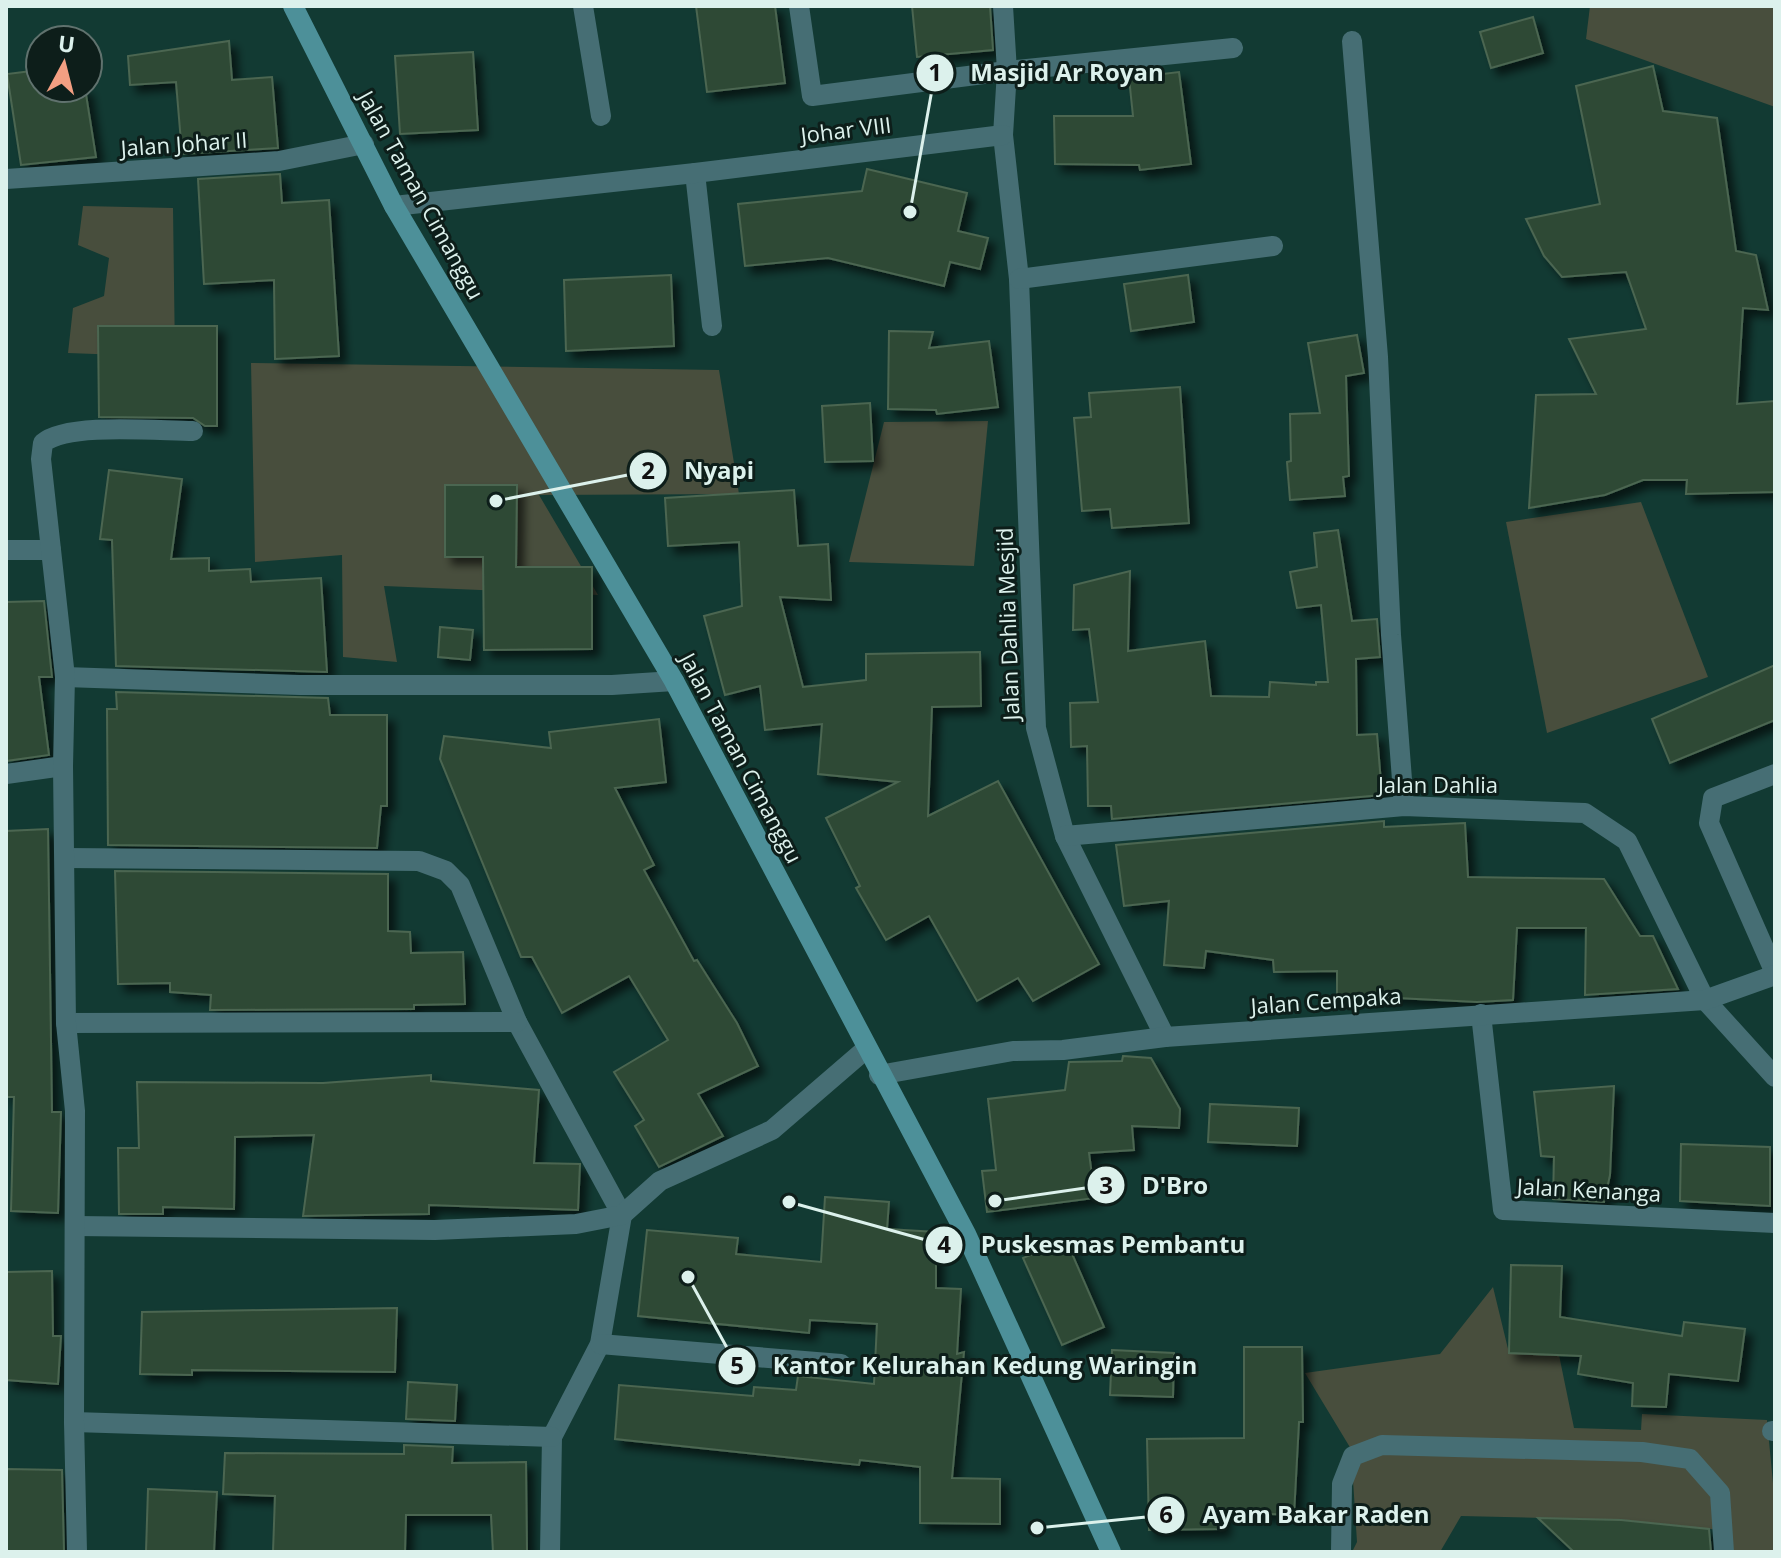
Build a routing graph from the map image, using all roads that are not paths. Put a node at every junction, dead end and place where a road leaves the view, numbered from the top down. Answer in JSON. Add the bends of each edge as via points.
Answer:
{"nodes":[{"id":1,"x":293,"y":6,"type":"edge"},
{"id":2,"x":583,"y":6,"type":"edge"},
{"id":3,"x":799,"y":6,"type":"edge"},
{"id":4,"x":1003,"y":6,"type":"edge"},
{"id":5,"x":1352,"y":41,"type":"dead end"},
{"id":6,"x":1233,"y":48,"type":"dead end"},
{"id":7,"x":1007,"y":71,"type":"junction"},
{"id":8,"x":601,"y":116,"type":"dead end"},
{"id":9,"x":1003,"y":135,"type":"junction"},
{"id":10,"x":364,"y":144,"type":"junction"},
{"id":11,"x":695,"y":173,"type":"junction"},
{"id":12,"x":6,"y":179,"type":"edge"},
{"id":13,"x":394,"y":206,"type":"junction"},
{"id":14,"x":1273,"y":246,"type":"dead end"},
{"id":15,"x":1019,"y":279,"type":"junction"},
{"id":16,"x":712,"y":326,"type":"dead end"},
{"id":17,"x":193,"y":431,"type":"dead end"},
{"id":18,"x":6,"y":550,"type":"edge"},
{"id":19,"x":51,"y":550,"type":"junction"},
{"id":20,"x":65,"y":677,"type":"junction"},
{"id":21,"x":674,"y":681,"type":"junction"},
{"id":22,"x":63,"y":766,"type":"junction"},
{"id":23,"x":6,"y":774,"type":"edge"},
{"id":24,"x":1775,"y":774,"type":"edge"},
{"id":25,"x":1404,"y":806,"type":"junction"},
{"id":26,"x":1065,"y":836,"type":"junction"},
{"id":27,"x":65,"y":858,"type":"junction"},
{"id":28,"x":1775,"y":974,"type":"edge"},
{"id":29,"x":1705,"y":1000,"type":"junction"},
{"id":30,"x":1481,"y":1014,"type":"junction"},
{"id":31,"x":517,"y":1022,"type":"junction"},
{"id":32,"x":66,"y":1023,"type":"junction"},
{"id":33,"x":1165,"y":1037,"type":"junction"},
{"id":34,"x":866,"y":1049,"type":"junction"},
{"id":35,"x":879,"y":1075,"type":"junction"},
{"id":36,"x":1775,"y":1077,"type":"edge"},
{"id":37,"x":622,"y":1215,"type":"junction"},
{"id":38,"x":1775,"y":1223,"type":"edge"},
{"id":39,"x":75,"y":1226,"type":"junction"},
{"id":40,"x":600,"y":1344,"type":"junction"},
{"id":41,"x":841,"y":1364,"type":"dead end"},
{"id":42,"x":74,"y":1422,"type":"junction"},
{"id":43,"x":552,"y":1437,"type":"junction"},
{"id":44,"x":77,"y":1552,"type":"edge"},
{"id":45,"x":550,"y":1552,"type":"edge"},
{"id":46,"x":1111,"y":1552,"type":"edge"},
{"id":47,"x":1341,"y":1552,"type":"edge"},
{"id":48,"x":1724,"y":1552,"type":"edge"}],
"edges":[{"from":1,"to":10,"type":"street","name":"Jalan Taman Cimanggu"},
{"from":2,"to":8,"type":"street"},
{"from":3,"to":7,"type":"street","via":[[812,96]]},
{"from":4,"to":7,"type":"street","name":"Jalan Dahlia Mesjid"},
{"from":5,"to":25,"type":"street","via":[[1378,357]]},
{"from":6,"to":7,"type":"street"},
{"from":7,"to":9,"type":"street","name":"Jalan Dahlia Mesjid"},
{"from":9,"to":11,"type":"street","name":"Johar VIII"},
{"from":9,"to":15,"type":"street","name":"Jalan Dahlia Mesjid"},
{"from":10,"to":12,"type":"street","name":"Jalan Johar II","via":[[279,161]]},
{"from":10,"to":13,"type":"street","name":"Jalan Taman Cimanggu"},
{"from":11,"to":13,"type":"street","name":"Johar VIII"},
{"from":11,"to":16,"type":"street"},
{"from":13,"to":21,"type":"street","name":"Jalan Taman Cimanggu"},
{"from":14,"to":15,"type":"street"},
{"from":15,"to":26,"type":"street","name":"Jalan Dahlia Mesjid","via":[[1036,728]]},
{"from":17,"to":19,"type":"street","via":[[51,436],[43,443],[43,495]]},
{"from":18,"to":19,"type":"street"},
{"from":19,"to":20,"type":"street"},
{"from":20,"to":21,"type":"street","via":[[300,685]]},
{"from":20,"to":22,"type":"street"},
{"from":21,"to":34,"type":"street","name":"Jalan Taman Cimanggu"},
{"from":22,"to":23,"type":"street"},
{"from":22,"to":27,"type":"street"},
{"from":24,"to":28,"type":"street","via":[[1713,798],[1709,823]]},
{"from":25,"to":26,"type":"street","name":"Jalan Dahlia"},
{"from":25,"to":29,"type":"street","name":"Jalan Dahlia","via":[[1585,813],[1627,841]]},
{"from":26,"to":33,"type":"street","name":"Jalan Dahlia Mesjid"},
{"from":27,"to":31,"type":"street","via":[[433,865],[460,885]]},
{"from":27,"to":32,"type":"street"},
{"from":28,"to":29,"type":"street","name":"Jalan Cempaka"},
{"from":29,"to":30,"type":"street","name":"Jalan Cempaka"},
{"from":29,"to":36,"type":"street"},
{"from":30,"to":33,"type":"street","name":"Jalan Cempaka"},
{"from":30,"to":38,"type":"street","name":"Jalan Kenanga","via":[[1503,1210]]},
{"from":31,"to":32,"type":"street"},
{"from":31,"to":37,"type":"street"},
{"from":32,"to":39,"type":"street","via":[[75,1111]]},
{"from":33,"to":35,"type":"street","name":"Jalan Cempaka","via":[[1013,1051]]},
{"from":34,"to":35,"type":"street","name":"Jalan Taman Cimanggu"},
{"from":34,"to":37,"type":"street","via":[[772,1130],[660,1181]]},
{"from":35,"to":46,"type":"street","name":"Jalan Taman Cimanggu","via":[[966,1234]]},
{"from":37,"to":39,"type":"street","via":[[576,1224],[435,1230]]},
{"from":37,"to":40,"type":"street"},
{"from":39,"to":42,"type":"street"},
{"from":40,"to":41,"type":"street"},
{"from":40,"to":43,"type":"street"},
{"from":42,"to":43,"type":"street"},
{"from":42,"to":44,"type":"street"},
{"from":43,"to":45,"type":"street"},
{"from":47,"to":48,"type":"street","via":[[1342,1484],[1353,1456],[1382,1445],[1642,1452],[1690,1459],[1720,1493]]}]}
